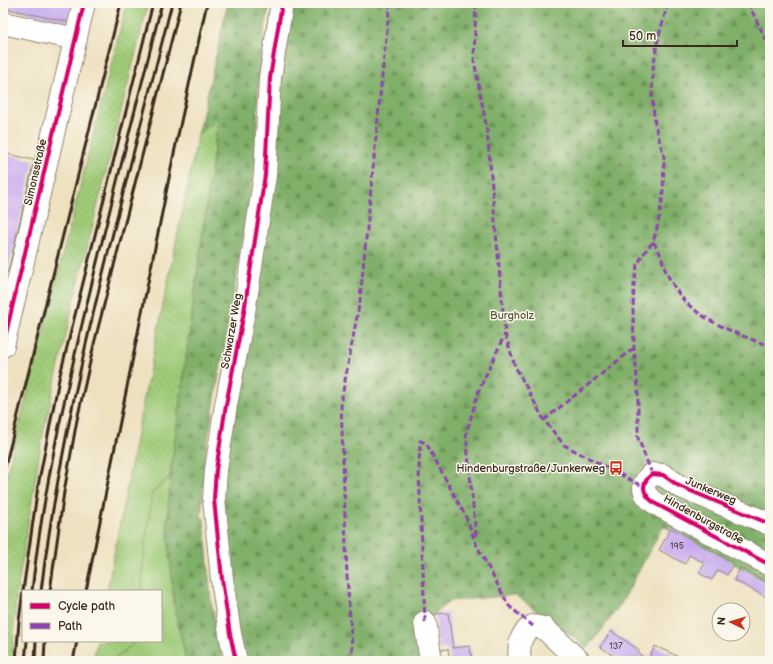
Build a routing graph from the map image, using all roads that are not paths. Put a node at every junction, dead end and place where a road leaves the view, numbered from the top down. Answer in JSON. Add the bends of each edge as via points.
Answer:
{"nodes":[{"id":1,"x":84,"y":3,"type":"edge"},
{"id":2,"x":282,"y":3,"type":"edge"},
{"id":3,"x":3,"y":23,"type":"edge"},
{"id":4,"x":76,"y":39,"type":"junction"},
{"id":5,"x":3,"y":346,"type":"edge"},
{"id":6,"x":647,"y":479,"type":"joint"},
{"id":7,"x":770,"y":524,"type":"edge"},
{"id":8,"x":770,"y":565,"type":"edge"},
{"id":9,"x":425,"y":622,"type":"dead end"},
{"id":10,"x":236,"y":661,"type":"edge"},
{"id":11,"x":432,"y":661,"type":"edge"},
{"id":12,"x":520,"y":661,"type":"edge"},
{"id":13,"x":580,"y":661,"type":"edge"}],
"edges":[{"from":1,"to":4,"type":"street","name":"Simonsstraße"},
{"from":2,"to":10,"type":"street","name":"Schwarzer Weg","via":[[270,78],[265,175],[216,470],[214,499],[222,579]]},
{"from":3,"to":4,"type":"street"},
{"from":4,"to":5,"type":"street","name":"Simonsstraße"},
{"from":6,"to":7,"type":"street","name":"Junkerweg","via":[[652,474],[663,475],[679,486]]},
{"from":6,"to":8,"type":"street","name":"Hindenburgstraße","via":[[644,491],[650,500]]},
{"from":9,"to":11,"type":"street"},
{"from":12,"to":13,"type":"street","via":[[521,638],[524,632],[533,626],[544,628]]}]}
